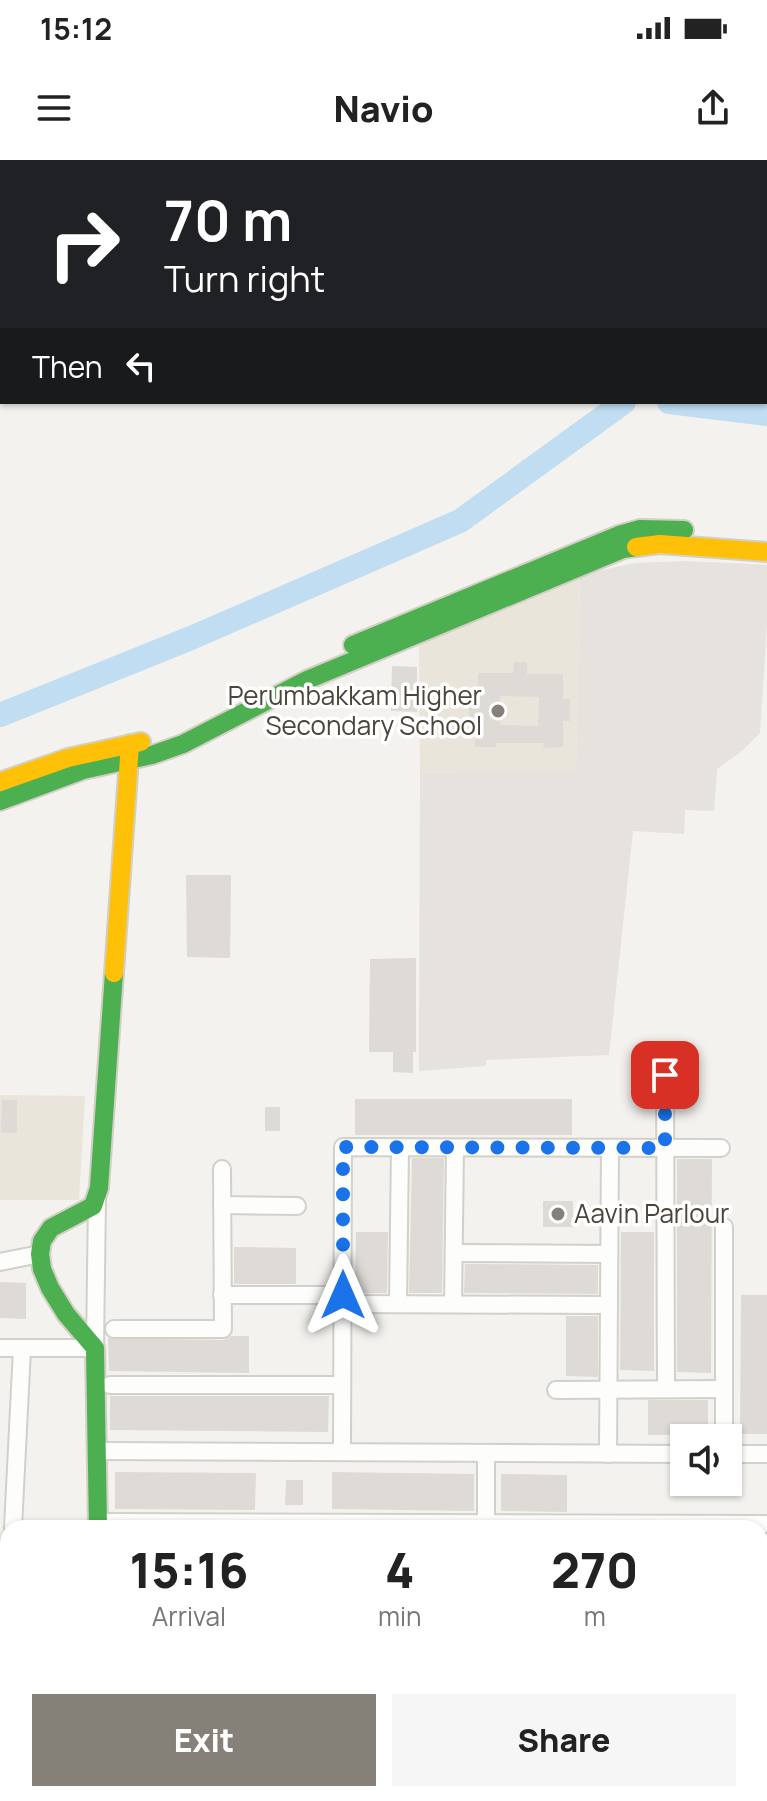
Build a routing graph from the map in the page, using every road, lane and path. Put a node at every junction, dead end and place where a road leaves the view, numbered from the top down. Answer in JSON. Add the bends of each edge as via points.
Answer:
{"nodes":[{"id":1,"x":767,"y":536,"type":"edge"},
{"id":2,"x":767,"y":552,"type":"edge"},
{"id":3,"x":130,"y":752,"type":"junction"},
{"id":4,"x":0,"y":782,"type":"edge"},
{"id":5,"x":0,"y":801,"type":"edge"},
{"id":6,"x":665,"y":1075,"type":"dead end"},
{"id":7,"x":400,"y":1147,"type":"junction"},
{"id":8,"x":455,"y":1148,"type":"junction"},
{"id":9,"x":610,"y":1148,"type":"junction"},
{"id":10,"x":665,"y":1148,"type":"junction"},
{"id":11,"x":721,"y":1148,"type":"dead end"},
{"id":12,"x":222,"y":1169,"type":"dead end"},
{"id":13,"x":97,"y":1199,"type":"junction"},
{"id":14,"x":222,"y":1205,"type":"junction"},
{"id":15,"x":297,"y":1206,"type":"dead end"},
{"id":16,"x":724,"y":1227,"type":"dead end"},
{"id":17,"x":454,"y":1253,"type":"junction"},
{"id":18,"x":40,"y":1254,"type":"junction"},
{"id":19,"x":609,"y":1254,"type":"junction"},
{"id":20,"x":0,"y":1262,"type":"edge"},
{"id":21,"x":222,"y":1295,"type":"junction"},
{"id":22,"x":343,"y":1300,"type":"junction"},
{"id":23,"x":398,"y":1304,"type":"junction"},
{"id":24,"x":453,"y":1304,"type":"junction"},
{"id":25,"x":609,"y":1305,"type":"junction"},
{"id":26,"x":114,"y":1329,"type":"dead end"},
{"id":27,"x":0,"y":1348,"type":"edge"},
{"id":28,"x":95,"y":1348,"type":"junction"},
{"id":29,"x":22,"y":1349,"type":"junction"},
{"id":30,"x":110,"y":1385,"type":"dead end"},
{"id":31,"x":342,"y":1385,"type":"junction"},
{"id":32,"x":609,"y":1389,"type":"junction"},
{"id":33,"x":666,"y":1389,"type":"junction"},
{"id":34,"x":724,"y":1389,"type":"junction"},
{"id":35,"x":556,"y":1390,"type":"dead end"},
{"id":36,"x":724,"y":1424,"type":"edge"},
{"id":37,"x":98,"y":1451,"type":"junction"},
{"id":38,"x":342,"y":1452,"type":"junction"},
{"id":39,"x":486,"y":1453,"type":"junction"},
{"id":40,"x":608,"y":1454,"type":"junction"},
{"id":41,"x":670,"y":1454,"type":"edge"},
{"id":42,"x":742,"y":1454,"type":"edge"},
{"id":43,"x":767,"y":1454,"type":"edge"},
{"id":44,"x":13,"y":1520,"type":"edge"},
{"id":45,"x":98,"y":1520,"type":"edge"},
{"id":46,"x":486,"y":1520,"type":"edge"}],
"edges":[{"from":1,"to":3,"type":"street","via":[[659,528],[619,535],[307,665],[181,732]]},
{"from":2,"to":3,"type":"street","via":[[660,544],[623,549],[307,680],[183,744]]},
{"from":3,"to":4,"type":"street","via":[[68,758]]},
{"from":3,"to":5,"type":"street"},
{"from":3,"to":13,"type":"street"},
{"from":6,"to":10,"type":"street"},
{"from":7,"to":8,"type":"street"},
{"from":7,"to":22,"type":"street","via":[[343,1147]]},
{"from":7,"to":23,"type":"street"},
{"from":8,"to":9,"type":"street"},
{"from":8,"to":17,"type":"street"},
{"from":9,"to":10,"type":"street"},
{"from":9,"to":19,"type":"street"},
{"from":10,"to":11,"type":"street"},
{"from":10,"to":33,"type":"street"},
{"from":12,"to":14,"type":"street"},
{"from":13,"to":18,"type":"street","via":[[51,1228]]},
{"from":13,"to":28,"type":"street"},
{"from":14,"to":15,"type":"street"},
{"from":14,"to":21,"type":"street"},
{"from":16,"to":34,"type":"street"},
{"from":17,"to":19,"type":"street"},
{"from":17,"to":24,"type":"street"},
{"from":18,"to":20,"type":"street"},
{"from":18,"to":28,"type":"street","via":[[50,1288]]},
{"from":19,"to":25,"type":"street"},
{"from":21,"to":22,"type":"street"},
{"from":21,"to":26,"type":"street","via":[[223,1329]]},
{"from":22,"to":23,"type":"street"},
{"from":22,"to":31,"type":"street"},
{"from":23,"to":24,"type":"street"},
{"from":24,"to":25,"type":"street"},
{"from":25,"to":32,"type":"street"},
{"from":27,"to":29,"type":"street"},
{"from":28,"to":29,"type":"street"},
{"from":28,"to":37,"type":"street"},
{"from":29,"to":44,"type":"street"},
{"from":30,"to":31,"type":"street"},
{"from":31,"to":38,"type":"street"},
{"from":32,"to":33,"type":"street"},
{"from":32,"to":35,"type":"street"},
{"from":32,"to":40,"type":"street"},
{"from":33,"to":34,"type":"street"},
{"from":34,"to":36,"type":"street"},
{"from":37,"to":38,"type":"street"},
{"from":37,"to":45,"type":"street"},
{"from":38,"to":39,"type":"street"},
{"from":39,"to":40,"type":"street"},
{"from":39,"to":46,"type":"street"},
{"from":40,"to":41,"type":"street"},
{"from":42,"to":43,"type":"street"}]}
